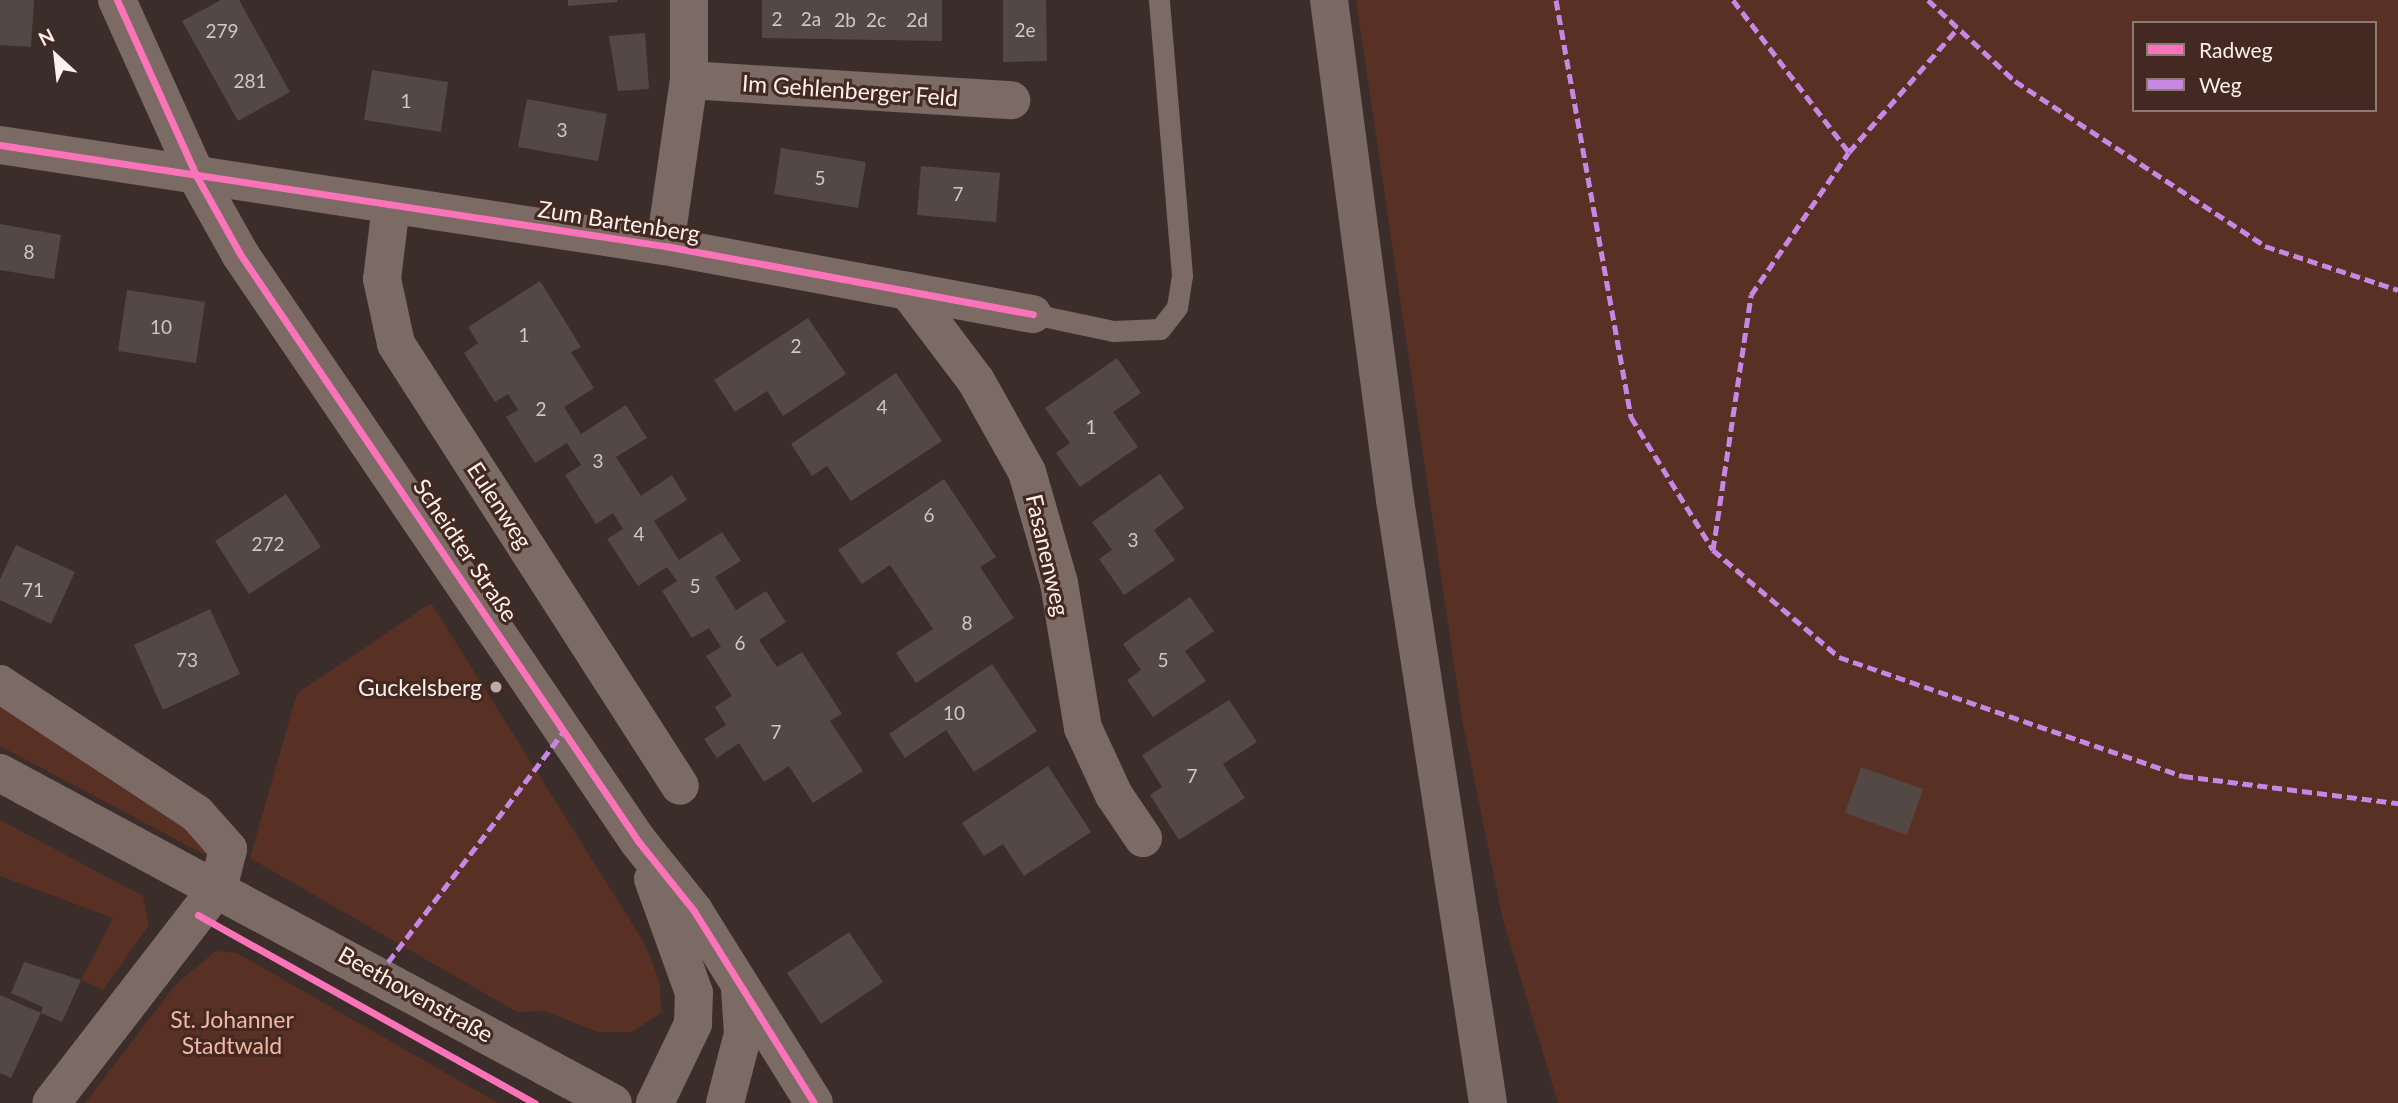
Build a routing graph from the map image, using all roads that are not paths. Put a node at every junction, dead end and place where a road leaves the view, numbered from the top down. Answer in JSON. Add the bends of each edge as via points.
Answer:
{"nodes":[{"id":1,"x":117,"y":0,"type":"edge"},
{"id":2,"x":689,"y":0,"type":"edge"},
{"id":3,"x":1159,"y":0,"type":"edge"},
{"id":4,"x":1329,"y":0,"type":"edge"},
{"id":5,"x":689,"y":80,"type":"junction"},
{"id":6,"x":1011,"y":100,"type":"dead end"},
{"id":7,"x":0,"y":145,"type":"edge"},
{"id":8,"x":197,"y":177,"type":"junction"},
{"id":9,"x":391,"y":205,"type":"junction"},
{"id":10,"x":665,"y":246,"type":"junction"},
{"id":11,"x":908,"y":291,"type":"junction"},
{"id":12,"x":1033,"y":314,"type":"joint"},
{"id":13,"x":0,"y":684,"type":"edge"},
{"id":14,"x":0,"y":773,"type":"edge"},
{"id":15,"x":680,"y":786,"type":"dead end"},
{"id":16,"x":1143,"y":838,"type":"dead end"},
{"id":17,"x":638,"y":841,"type":"junction"},
{"id":18,"x":219,"y":886,"type":"junction"},
{"id":19,"x":1465,"y":955,"type":"junction"},
{"id":20,"x":740,"y":987,"type":"junction"},
{"id":21,"x":51,"y":1103,"type":"edge"},
{"id":22,"x":613,"y":1103,"type":"edge"},
{"id":23,"x":655,"y":1103,"type":"edge"},
{"id":24,"x":725,"y":1103,"type":"edge"},
{"id":25,"x":814,"y":1103,"type":"edge"},
{"id":26,"x":1488,"y":1103,"type":"edge"},
{"id":27,"x":1507,"y":1103,"type":"edge"}],
"edges":[{"from":1,"to":8,"type":"street","name":"Scheidter Straße"},
{"from":2,"to":5,"type":"street"},
{"from":3,"to":12,"type":"lane","via":[[1182,275],[1177,307],[1160,330],[1113,331]]},
{"from":4,"to":19,"type":"highway"},
{"from":5,"to":6,"type":"street","name":"Im Gehlenberger Feld"},
{"from":5,"to":10,"type":"street"},
{"from":7,"to":8,"type":"street","name":"Zum Bartenberg"},
{"from":8,"to":9,"type":"street","name":"Zum Bartenberg"},
{"from":8,"to":17,"type":"street","name":"Scheidter Straße","via":[[240,254]]},
{"from":9,"to":10,"type":"street","name":"Zum Bartenberg"},
{"from":9,"to":15,"type":"street","name":"Eulenweg","via":[[382,279],[396,344]]},
{"from":10,"to":11,"type":"street","name":"Zum Bartenberg"},
{"from":11,"to":12,"type":"street","name":"Zum Bartenberg"},
{"from":11,"to":16,"type":"street","name":"Fasanenweg","via":[[976,380],[1027,471],[1059,583],[1083,727],[1114,795]]},
{"from":13,"to":18,"type":"street","via":[[145,776],[219,834],[228,869]]},
{"from":14,"to":18,"type":"street","name":"Beethovenstraße"},
{"from":17,"to":20,"type":"street","name":"Scheidter Straße","via":[[694,911]]},
{"from":17,"to":23,"type":"street","name":"Scheidter Straße","via":[[694,993],[693,1024]]},
{"from":18,"to":21,"type":"street"},
{"from":18,"to":22,"type":"street","name":"Beethovenstraße"},
{"from":19,"to":26,"type":"highway"},
{"from":19,"to":27,"type":"highway"},
{"from":20,"to":24,"type":"street","name":"Scheidter Straße","via":[[743,1034]]},
{"from":20,"to":25,"type":"street","name":"Scheidter Straße"}]}
